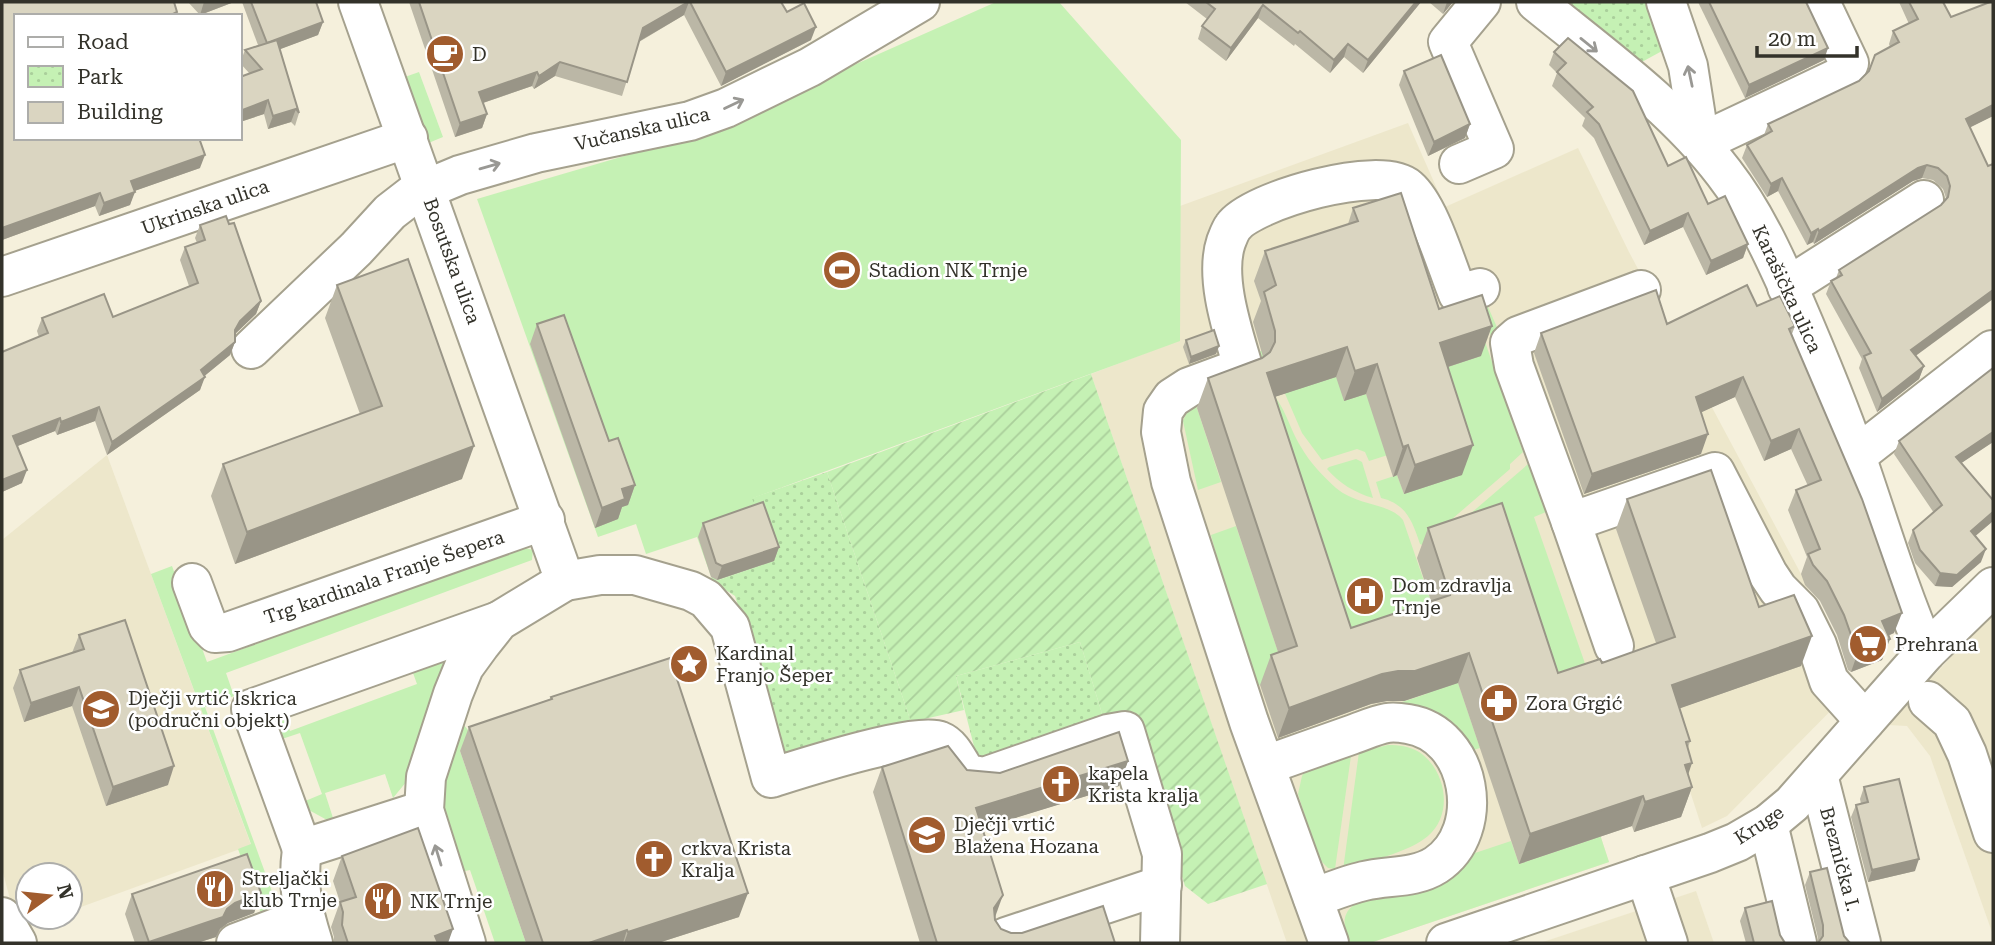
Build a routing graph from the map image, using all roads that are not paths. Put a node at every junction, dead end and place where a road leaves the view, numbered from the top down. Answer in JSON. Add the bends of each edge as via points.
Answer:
{"nodes":[{"id":1,"x":358,"y":2,"type":"edge"},
{"id":2,"x":920,"y":2,"type":"edge"},
{"id":3,"x":1481,"y":2,"type":"edge"},
{"id":4,"x":1536,"y":2,"type":"edge"},
{"id":5,"x":1666,"y":2,"type":"edge"},
{"id":6,"x":1820,"y":2,"type":"edge"},
{"id":7,"x":408,"y":138,"type":"junction"},
{"id":8,"x":1700,"y":143,"type":"junction"},
{"id":9,"x":1459,"y":164,"type":"dead end"},
{"id":10,"x":426,"y":188,"type":"junction"},
{"id":11,"x":1924,"y":200,"type":"dead end"},
{"id":12,"x":2,"y":277,"type":"edge"},
{"id":13,"x":1787,"y":287,"type":"junction"},
{"id":14,"x":1480,"y":288,"type":"dead end"},
{"id":15,"x":1641,"y":290,"type":"dead end"},
{"id":16,"x":251,"y":349,"type":"dead end"},
{"id":17,"x":1992,"y":350,"type":"edge"},
{"id":18,"x":1856,"y":456,"type":"junction"},
{"id":19,"x":545,"y":520,"type":"junction"},
{"id":20,"x":1570,"y":522,"type":"junction"},
{"id":21,"x":565,"y":581,"type":"junction"},
{"id":22,"x":192,"y":583,"type":"dead end"},
{"id":23,"x":1993,"y":587,"type":"edge"},
{"id":24,"x":499,"y":621,"type":"junction"},
{"id":25,"x":1614,"y":646,"type":"dead end"},
{"id":26,"x":1926,"y":652,"type":"junction"},
{"id":27,"x":1928,"y":701,"type":"dead end"},
{"id":28,"x":1866,"y":721,"type":"junction"},
{"id":29,"x":1266,"y":765,"type":"junction"},
{"id":30,"x":1818,"y":775,"type":"junction"},
{"id":31,"x":425,"y":810,"type":"junction"},
{"id":32,"x":1768,"y":824,"type":"junction"},
{"id":33,"x":1993,"y":833,"type":"edge"},
{"id":34,"x":302,"y":849,"type":"junction"},
{"id":35,"x":1644,"y":875,"type":"junction"},
{"id":36,"x":1162,"y":885,"type":"junction"},
{"id":37,"x":1314,"y":898,"type":"junction"},
{"id":38,"x":2,"y":917,"type":"edge"},
{"id":39,"x":309,"y":930,"type":"edge"},
{"id":40,"x":1006,"y":937,"type":"edge"},
{"id":41,"x":17,"y":943,"type":"edge"},
{"id":42,"x":236,"y":943,"type":"edge"},
{"id":43,"x":467,"y":943,"type":"edge"},
{"id":44,"x":1160,"y":943,"type":"edge"},
{"id":45,"x":1329,"y":943,"type":"edge"},
{"id":46,"x":1446,"y":943,"type":"edge"},
{"id":47,"x":1668,"y":943,"type":"edge"},
{"id":48,"x":1797,"y":943,"type":"edge"},
{"id":49,"x":1861,"y":943,"type":"edge"}],
"edges":[{"from":1,"to":7,"type":"street","name":"Bosutska ulica"},
{"from":10,"to":2,"type":"street","name":"Vučanska ulica","one_way":true,"via":[[536,153],[679,124],[726,108],[810,67]]},
{"from":3,"to":9,"type":"street","via":[[1448,42],[1494,149]]},
{"from":4,"to":8,"type":"street","name":"Karašička ulica","one_way":true},
{"from":8,"to":5,"type":"street","one_way":true,"via":[[1688,66]]},
{"from":6,"to":8,"type":"street","via":[[1849,63],[1844,75]]},
{"from":7,"to":10,"type":"street","name":"Bosutska ulica"},
{"from":7,"to":12,"type":"street","name":"Ukrinska ulica"},
{"from":8,"to":13,"type":"street","name":"Karašička ulica","via":[[1748,205]]},
{"from":10,"to":16,"type":"street","name":"Vučanska ulica","via":[[390,212]]},
{"from":10,"to":19,"type":"street","name":"Bosutska ulica"},
{"from":11,"to":13,"type":"street"},
{"from":13,"to":18,"type":"street","name":"Karašička ulica"},
{"from":14,"to":29,"type":"street","via":[[1458,294],[1426,214],[1406,187],[1386,179],[1314,188],[1258,209],[1233,226],[1225,244],[1224,287],[1243,367],[1172,398],[1163,411],[1161,432],[1171,482]]},
{"from":15,"to":20,"type":"street","via":[[1510,343],[1514,366]]},
{"from":17,"to":18,"type":"street"},
{"from":18,"to":26,"type":"street","name":"Karašička ulica","via":[[1900,591]]},
{"from":19,"to":21,"type":"street"},
{"from":19,"to":22,"type":"street","name":"Trg kardinala Franje Šepera","via":[[228,632],[215,633],[208,626]]},
{"from":20,"to":25,"type":"street"},
{"from":20,"to":28,"type":"street","via":[[1716,472],[1768,574],[1800,611],[1829,681]]},
{"from":21,"to":24,"type":"street"},
{"from":21,"to":36,"type":"street","via":[[635,575],[706,599],[730,627],[771,778],[925,739],[947,745],[967,774],[984,777],[1125,731],[1162,854]]},
{"from":23,"to":26,"type":"street","name":"Kruge"},
{"from":24,"to":31,"type":"street","via":[[464,667],[453,694],[426,777]]},
{"from":24,"to":34,"type":"street","via":[[251,709]]},
{"from":26,"to":28,"type":"street","name":"Kruge"},
{"from":27,"to":33,"type":"street","via":[[1952,722]]},
{"from":28,"to":30,"type":"street","name":"Kruge"},
{"from":29,"to":37,"type":"street"},
{"from":29,"to":37,"type":"street","via":[[1387,723],[1409,724],[1443,742],[1462,774],[1468,820],[1448,856],[1414,875],[1366,880]]},
{"from":30,"to":32,"type":"street","name":"Kruge"},
{"from":30,"to":49,"type":"street","name":"Breznička I."},
{"from":31,"to":34,"type":"street"},
{"from":43,"to":31,"type":"street","one_way":true},
{"from":32,"to":35,"type":"street","name":"Kruge","via":[[1737,842]]},
{"from":32,"to":48,"type":"street"},
{"from":34,"to":39,"type":"street","via":[[298,875]]},
{"from":35,"to":46,"type":"street","name":"Kruge"},
{"from":35,"to":47,"type":"street"},
{"from":36,"to":40,"type":"street"},
{"from":36,"to":44,"type":"street"},
{"from":37,"to":45,"type":"street"},
{"from":38,"to":41,"type":"street"},
{"from":39,"to":42,"type":"street"}]}
